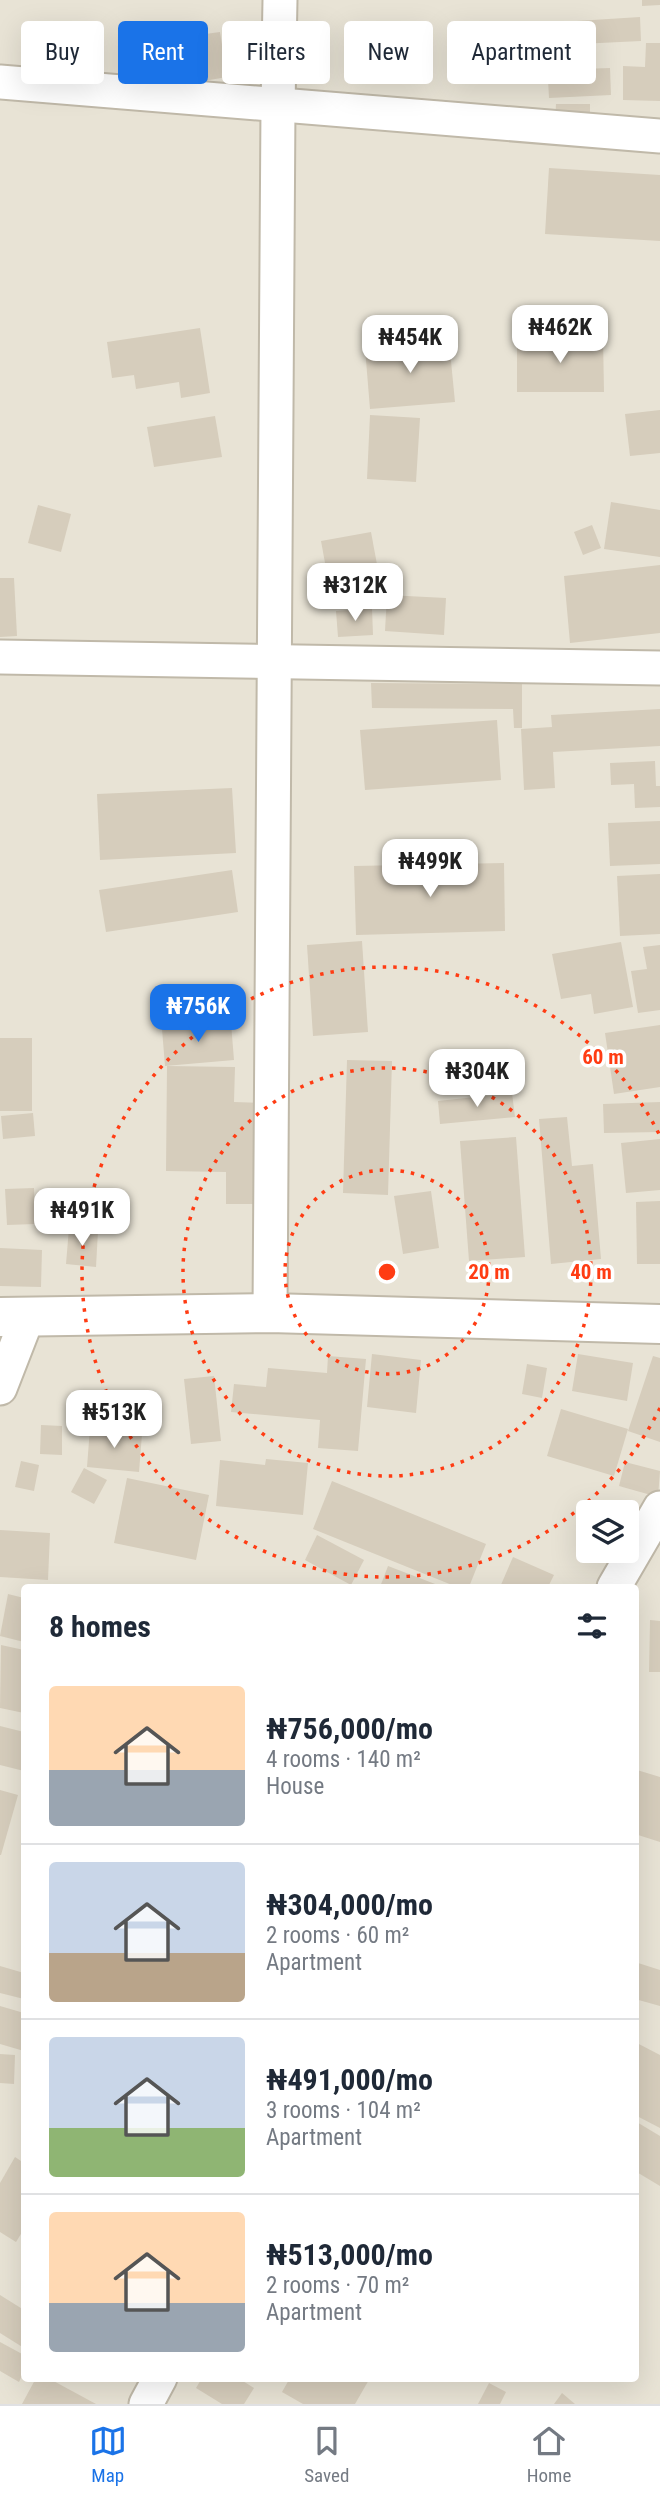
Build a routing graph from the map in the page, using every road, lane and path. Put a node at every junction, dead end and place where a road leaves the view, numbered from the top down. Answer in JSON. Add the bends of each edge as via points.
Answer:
{"nodes":[{"id":1,"x":280,"y":0,"type":"edge"},
{"id":2,"x":0,"y":82,"type":"edge"},
{"id":3,"x":278,"y":106,"type":"junction"},
{"id":4,"x":660,"y":136,"type":"edge"},
{"id":5,"x":0,"y":657,"type":"edge"},
{"id":6,"x":274,"y":662,"type":"junction"},
{"id":7,"x":660,"y":667,"type":"edge"},
{"id":8,"x":270,"y":1313,"type":"junction"},
{"id":9,"x":14,"y":1317,"type":"edge"},
{"id":10,"x":660,"y":1324,"type":"edge"},
{"id":11,"x":0,"y":1388,"type":"edge"},
{"id":12,"x":660,"y":1508,"type":"edge"},
{"id":13,"x":616,"y":1584,"type":"edge"},
{"id":14,"x":158,"y":2382,"type":"edge"},
{"id":15,"x":146,"y":2404,"type":"edge"}],
"edges":[{"from":1,"to":3,"type":"street"},
{"from":2,"to":3,"type":"street"},
{"from":3,"to":4,"type":"street"},
{"from":3,"to":6,"type":"street"},
{"from":5,"to":6,"type":"street"},
{"from":6,"to":7,"type":"street"},
{"from":6,"to":8,"type":"street"},
{"from":8,"to":9,"type":"street"},
{"from":8,"to":10,"type":"street"},
{"from":9,"to":11,"type":"street"},
{"from":12,"to":13,"type":"street"},
{"from":14,"to":15,"type":"street"}]}
